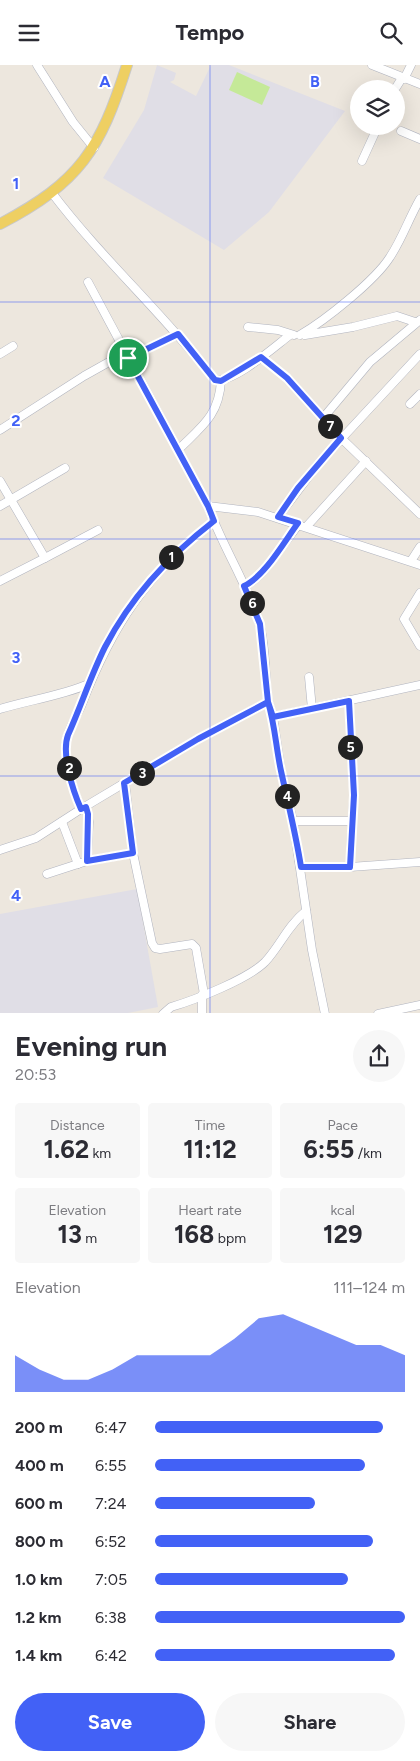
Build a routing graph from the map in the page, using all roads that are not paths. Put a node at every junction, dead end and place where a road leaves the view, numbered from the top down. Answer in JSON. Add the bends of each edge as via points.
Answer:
{"nodes":[{"id":1,"x":37,"y":65,"type":"edge"},
{"id":2,"x":127,"y":65,"type":"edge"},
{"id":3,"x":372,"y":65,"type":"edge"},
{"id":4,"x":411,"y":65,"type":"edge"},
{"id":5,"x":403,"y":78,"type":"junction"},
{"id":6,"x":420,"y":84,"type":"edge"},
{"id":7,"x":405,"y":133,"type":"edge"},
{"id":8,"x":374,"y":135,"type":"edge"},
{"id":9,"x":420,"y":139,"type":"edge"},
{"id":10,"x":94,"y":148,"type":"junction"},
{"id":11,"x":362,"y":161,"type":"dead end"},
{"id":12,"x":52,"y":193,"type":"junction"},
{"id":13,"x":420,"y":199,"type":"edge"},
{"id":14,"x":0,"y":224,"type":"edge"},
{"id":15,"x":88,"y":282,"type":"dead end"},
{"id":16,"x":417,"y":321,"type":"edge"},
{"id":17,"x":248,"y":327,"type":"dead end"},
{"id":18,"x":178,"y":334,"type":"junction"},
{"id":19,"x":290,"y":335,"type":"junction"},
{"id":20,"x":300,"y":335,"type":"junction"},
{"id":21,"x":14,"y":346,"type":"dead end"},
{"id":22,"x":0,"y":354,"type":"edge"},
{"id":23,"x":420,"y":354,"type":"edge"},
{"id":24,"x":126,"y":355,"type":"junction"},
{"id":25,"x":261,"y":357,"type":"junction"},
{"id":26,"x":221,"y":381,"type":"junction"},
{"id":27,"x":420,"y":394,"type":"edge"},
{"id":28,"x":410,"y":404,"type":"dead end"},
{"id":29,"x":323,"y":418,"type":"junction"},
{"id":30,"x":0,"y":430,"type":"edge"},
{"id":31,"x":341,"y":438,"type":"junction"},
{"id":32,"x":178,"y":451,"type":"junction"},
{"id":33,"x":366,"y":461,"type":"junction"},
{"id":34,"x":65,"y":468,"type":"dead end"},
{"id":35,"x":0,"y":481,"type":"edge"},
{"id":36,"x":10,"y":501,"type":"junction"},
{"id":37,"x":0,"y":506,"type":"edge"},
{"id":38,"x":208,"y":506,"type":"junction"},
{"id":39,"x":420,"y":514,"type":"edge"},
{"id":40,"x":278,"y":517,"type":"junction"},
{"id":41,"x":214,"y":521,"type":"junction"},
{"id":42,"x":298,"y":523,"type":"junction"},
{"id":43,"x":307,"y":526,"type":"junction"},
{"id":44,"x":98,"y":530,"type":"dead end"},
{"id":45,"x":420,"y":547,"type":"edge"},
{"id":46,"x":45,"y":558,"type":"junction"},
{"id":47,"x":411,"y":561,"type":"junction"},
{"id":48,"x":420,"y":565,"type":"edge"},
{"id":49,"x":0,"y":581,"type":"edge"},
{"id":50,"x":244,"y":586,"type":"junction"},
{"id":51,"x":420,"y":593,"type":"edge"},
{"id":52,"x":420,"y":646,"type":"edge"},
{"id":53,"x":309,"y":677,"type":"dead end"},
{"id":54,"x":89,"y":684,"type":"junction"},
{"id":55,"x":420,"y":685,"type":"edge"},
{"id":56,"x":349,"y":701,"type":"junction"},
{"id":57,"x":268,"y":702,"type":"junction"},
{"id":58,"x":0,"y":709,"type":"edge"},
{"id":59,"x":312,"y":709,"type":"junction"},
{"id":60,"x":273,"y":717,"type":"junction"},
{"id":61,"x":124,"y":783,"type":"junction"},
{"id":62,"x":84,"y":808,"type":"junction"},
{"id":63,"x":293,"y":821,"type":"junction"},
{"id":64,"x":352,"y":821,"type":"junction"},
{"id":65,"x":62,"y":822,"type":"junction"},
{"id":66,"x":0,"y":850,"type":"edge"},
{"id":67,"x":133,"y":853,"type":"junction"},
{"id":68,"x":87,"y":861,"type":"junction"},
{"id":69,"x":420,"y":862,"type":"edge"},
{"id":70,"x":78,"y":864,"type":"junction"},
{"id":71,"x":301,"y":867,"type":"junction"},
{"id":72,"x":350,"y":867,"type":"junction"},
{"id":73,"x":47,"y":874,"type":"dead end"},
{"id":74,"x":306,"y":911,"type":"junction"},
{"id":75,"x":203,"y":994,"type":"junction"},
{"id":76,"x":420,"y":1005,"type":"edge"},
{"id":77,"x":164,"y":1013,"type":"edge"},
{"id":78,"x":202,"y":1013,"type":"edge"},
{"id":79,"x":326,"y":1013,"type":"edge"},
{"id":80,"x":378,"y":1013,"type":"edge"}],
"edges":[{"from":1,"to":10,"type":"street","via":[[73,122]]},
{"from":2,"to":10,"type":"main road","via":[[111,113]]},
{"from":3,"to":5,"type":"street"},
{"from":4,"to":5,"type":"street"},
{"from":5,"to":6,"type":"street"},
{"from":7,"to":9,"type":"street"},
{"from":8,"to":11,"type":"street"},
{"from":10,"to":12,"type":"main road"},
{"from":12,"to":14,"type":"main road"},
{"from":12,"to":18,"type":"street","via":[[92,243]]},
{"from":13,"to":20,"type":"street","via":[[396,248],[381,269],[323,322]]},
{"from":15,"to":24,"type":"street"},
{"from":16,"to":20,"type":"street","via":[[397,316]]},
{"from":16,"to":29,"type":"street","via":[[370,362]]},
{"from":17,"to":19,"type":"street","via":[[278,330]]},
{"from":18,"to":24,"type":"street"},
{"from":18,"to":26,"type":"street","via":[[215,380]]},
{"from":19,"to":20,"type":"street"},
{"from":19,"to":25,"type":"street"},
{"from":21,"to":22,"type":"street"},
{"from":23,"to":31,"type":"street"},
{"from":24,"to":30,"type":"street","via":[[84,376]]},
{"from":24,"to":32,"type":"street"},
{"from":25,"to":26,"type":"street"},
{"from":25,"to":29,"type":"street","via":[[287,378]]},
{"from":26,"to":32,"type":"street","via":[[217,409]]},
{"from":27,"to":28,"type":"street"},
{"from":29,"to":31,"type":"street"},
{"from":31,"to":33,"type":"street"},
{"from":31,"to":40,"type":"street"},
{"from":32,"to":38,"type":"street"},
{"from":33,"to":39,"type":"street"},
{"from":33,"to":43,"type":"street"},
{"from":34,"to":36,"type":"street"},
{"from":35,"to":36,"type":"street"},
{"from":36,"to":37,"type":"street"},
{"from":36,"to":46,"type":"street"},
{"from":38,"to":40,"type":"street","via":[[243,508]]},
{"from":38,"to":41,"type":"street"},
{"from":40,"to":42,"type":"street"},
{"from":41,"to":50,"type":"street"},
{"from":41,"to":54,"type":"street","via":[[160,569],[107,645]]},
{"from":42,"to":43,"type":"street"},
{"from":42,"to":50,"type":"street","via":[[264,569]]},
{"from":43,"to":47,"type":"street"},
{"from":44,"to":46,"type":"street"},
{"from":45,"to":47,"type":"street"},
{"from":46,"to":49,"type":"street"},
{"from":47,"to":48,"type":"street"},
{"from":50,"to":57,"type":"street","via":[[260,624]]},
{"from":51,"to":52,"type":"street","via":[[404,619]]},
{"from":53,"to":59,"type":"street"},
{"from":54,"to":58,"type":"street","via":[[68,693],[35,698]]},
{"from":54,"to":62,"type":"street","via":[[66,744],[73,791]]},
{"from":55,"to":56,"type":"street"},
{"from":56,"to":59,"type":"street"},
{"from":56,"to":64,"type":"street","via":[[354,795]]},
{"from":57,"to":60,"type":"street"},
{"from":57,"to":61,"type":"street"},
{"from":59,"to":60,"type":"street"},
{"from":60,"to":63,"type":"street"},
{"from":61,"to":62,"type":"street"},
{"from":61,"to":67,"type":"street"},
{"from":62,"to":65,"type":"street"},
{"from":62,"to":68,"type":"street","via":[[89,822]]},
{"from":63,"to":64,"type":"street"},
{"from":63,"to":71,"type":"street"},
{"from":64,"to":72,"type":"street"},
{"from":65,"to":66,"type":"street","via":[[36,838]]},
{"from":65,"to":70,"type":"street"},
{"from":67,"to":68,"type":"street"},
{"from":67,"to":75,"type":"street","via":[[152,943],[160,949],[192,944],[196,948]]},
{"from":68,"to":70,"type":"street"},
{"from":69,"to":72,"type":"street"},
{"from":70,"to":73,"type":"street"},
{"from":71,"to":72,"type":"street"},
{"from":71,"to":74,"type":"street"},
{"from":74,"to":75,"type":"street","via":[[291,925],[264,962],[237,981]]},
{"from":74,"to":79,"type":"street"},
{"from":75,"to":77,"type":"street","via":[[168,1008]]},
{"from":75,"to":78,"type":"street"},
{"from":76,"to":80,"type":"street"}]}
